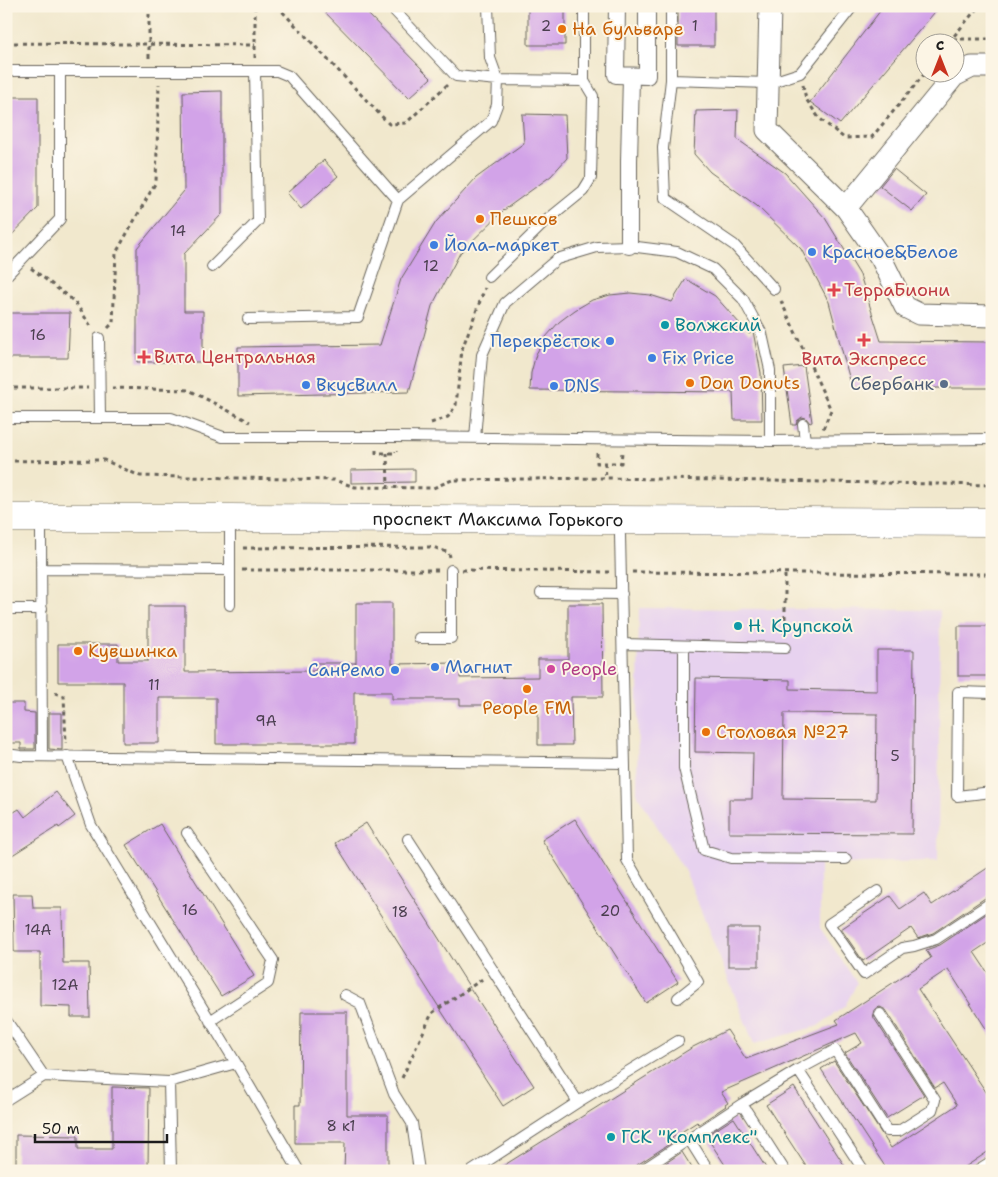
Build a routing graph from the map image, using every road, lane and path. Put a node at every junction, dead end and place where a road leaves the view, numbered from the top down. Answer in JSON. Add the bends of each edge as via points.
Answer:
{"nodes":[{"id":1,"x":13,"y":6,"type":"edge"},
{"id":2,"x":149,"y":6,"type":"edge"},
{"id":3,"x":255,"y":6,"type":"edge"},
{"id":4,"x":277,"y":6,"type":"edge"},
{"id":5,"x":390,"y":6,"type":"edge"},
{"id":6,"x":488,"y":6,"type":"edge"},
{"id":7,"x":584,"y":6,"type":"edge"},
{"id":8,"x":617,"y":6,"type":"edge"},
{"id":9,"x":647,"y":6,"type":"edge"},
{"id":10,"x":671,"y":6,"type":"edge"},
{"id":11,"x":770,"y":6,"type":"edge"},
{"id":12,"x":853,"y":6,"type":"edge"},
{"id":13,"x":979,"y":6,"type":"edge"},
{"id":14,"x":6,"y":12,"type":"edge"},
{"id":15,"x":958,"y":32,"type":"edge"},
{"id":16,"x":966,"y":39,"type":"edge"},
{"id":17,"x":992,"y":39,"type":"edge"},
{"id":18,"x":6,"y":43,"type":"edge"},
{"id":19,"x":149,"y":45,"type":"junction"},
{"id":20,"x":255,"y":45,"type":"junction"},
{"id":21,"x":992,"y":67,"type":"edge"},
{"id":22,"x":255,"y":70,"type":"junction"},
{"id":23,"x":6,"y":71,"type":"edge"},
{"id":24,"x":60,"y":71,"type":"junction"},
{"id":25,"x":148,"y":71,"type":"junction"},
{"id":26,"x":160,"y":71,"type":"junction"},
{"id":27,"x":800,"y":73,"type":"junction"},
{"id":28,"x":456,"y":76,"type":"junction"},
{"id":29,"x":631,"y":76,"type":"junction"},
{"id":30,"x":498,"y":80,"type":"junction"},
{"id":31,"x":584,"y":80,"type":"junction"},
{"id":32,"x":671,"y":80,"type":"junction"},
{"id":33,"x":918,"y":82,"type":"edge"},
{"id":34,"x":769,"y":83,"type":"junction"},
{"id":35,"x":398,"y":200,"type":"junction"},
{"id":36,"x":846,"y":208,"type":"junction"},
{"id":37,"x":629,"y":246,"type":"junction"},
{"id":38,"x":21,"y":260,"type":"junction"},
{"id":39,"x":212,"y":267,"type":"dead end"},
{"id":40,"x":6,"y":276,"type":"edge"},
{"id":41,"x":489,"y":277,"type":"joint"},
{"id":42,"x":774,"y":289,"type":"dead end"},
{"id":43,"x":785,"y":309,"type":"dead end"},
{"id":44,"x":992,"y":316,"type":"edge"},
{"id":45,"x":248,"y":319,"type":"dead end"},
{"id":46,"x":99,"y":338,"type":"junction"},
{"id":47,"x":6,"y":388,"type":"edge"},
{"id":48,"x":100,"y":388,"type":"junction"},
{"id":49,"x":6,"y":418,"type":"edge"},
{"id":50,"x":100,"y":418,"type":"junction"},
{"id":51,"x":250,"y":423,"type":"dead end"},
{"id":52,"x":431,"y":423,"type":"dead end"},
{"id":53,"x":803,"y":424,"type":"dead end"},
{"id":54,"x":475,"y":438,"type":"junction"},
{"id":55,"x":992,"y":439,"type":"edge"},
{"id":56,"x":818,"y":440,"type":"junction"},
{"id":57,"x":770,"y":441,"type":"junction"},
{"id":58,"x":805,"y":441,"type":"junction"},
{"id":59,"x":387,"y":453,"type":"dead end"},
{"id":60,"x":6,"y":461,"type":"edge"},
{"id":61,"x":597,"y":463,"type":"dead end"},
{"id":62,"x":605,"y":463,"type":"junction"},
{"id":63,"x":622,"y":463,"type":"dead end"},
{"id":64,"x":606,"y":478,"type":"junction"},
{"id":65,"x":990,"y":484,"type":"edge"},
{"id":66,"x":388,"y":488,"type":"junction"},
{"id":67,"x":433,"y":488,"type":"junction"},
{"id":68,"x":433,"y":494,"type":"dead end"},
{"id":69,"x":6,"y":518,"type":"edge"},
{"id":70,"x":992,"y":522,"type":"edge"},
{"id":71,"x":41,"y":525,"type":"junction"},
{"id":72,"x":620,"y":528,"type":"junction"},
{"id":73,"x":6,"y":532,"type":"edge"},
{"id":74,"x":230,"y":533,"type":"junction"},
{"id":75,"x":992,"y":536,"type":"edge"},
{"id":76,"x":433,"y":540,"type":"dead end"},
{"id":77,"x":433,"y":547,"type":"junction"},
{"id":78,"x":41,"y":569,"type":"junction"},
{"id":79,"x":230,"y":570,"type":"junction"},
{"id":80,"x":451,"y":570,"type":"junction"},
{"id":81,"x":615,"y":572,"type":"dead end"},
{"id":82,"x":628,"y":572,"type":"dead end"},
{"id":83,"x":785,"y":573,"type":"junction"},
{"id":84,"x":992,"y":574,"type":"edge"},
{"id":85,"x":541,"y":593,"type":"dead end"},
{"id":86,"x":622,"y":594,"type":"junction"},
{"id":87,"x":230,"y":605,"type":"dead end"},
{"id":88,"x":6,"y":609,"type":"edge"},
{"id":89,"x":42,"y":610,"type":"junction"},
{"id":90,"x":785,"y":619,"type":"dead end"},
{"id":91,"x":419,"y":638,"type":"dead end"},
{"id":92,"x":623,"y":644,"type":"junction"},
{"id":93,"x":684,"y":646,"type":"junction"},
{"id":94,"x":785,"y":648,"type":"dead end"},
{"id":95,"x":42,"y":689,"type":"junction"},
{"id":96,"x":992,"y":693,"type":"edge"},
{"id":97,"x":6,"y":754,"type":"edge"},
{"id":98,"x":42,"y":756,"type":"junction"},
{"id":99,"x":67,"y":756,"type":"junction"},
{"id":100,"x":625,"y":763,"type":"junction"},
{"id":101,"x":992,"y":792,"type":"edge"},
{"id":102,"x":187,"y":833,"type":"dead end"},
{"id":103,"x":408,"y":839,"type":"dead end"},
{"id":104,"x":846,"y":859,"type":"dead end"},
{"id":105,"x":878,"y":891,"type":"dead end"},
{"id":106,"x":992,"y":902,"type":"edge"},
{"id":107,"x":494,"y":972,"type":"junction"},
{"id":108,"x":345,"y":995,"type":"dead end"},
{"id":109,"x":678,"y":998,"type":"dead end"},
{"id":110,"x":880,"y":1014,"type":"dead end"},
{"id":111,"x":6,"y":1020,"type":"edge"},
{"id":112,"x":210,"y":1020,"type":"junction"},
{"id":113,"x":678,"y":1040,"type":"dead end"},
{"id":114,"x":236,"y":1063,"type":"junction"},
{"id":115,"x":798,"y":1070,"type":"junction"},
{"id":116,"x":44,"y":1076,"type":"junction"},
{"id":117,"x":169,"y":1082,"type":"junction"},
{"id":118,"x":394,"y":1094,"type":"junction"},
{"id":119,"x":6,"y":1100,"type":"edge"},
{"id":120,"x":578,"y":1102,"type":"junction"},
{"id":121,"x":742,"y":1104,"type":"junction"},
{"id":122,"x":689,"y":1139,"type":"junction"},
{"id":123,"x":992,"y":1160,"type":"edge"},
{"id":124,"x":171,"y":1171,"type":"edge"},
{"id":125,"x":299,"y":1171,"type":"edge"},
{"id":126,"x":419,"y":1171,"type":"edge"},
{"id":127,"x":472,"y":1171,"type":"edge"},
{"id":128,"x":641,"y":1171,"type":"edge"},
{"id":129,"x":709,"y":1171,"type":"edge"},
{"id":130,"x":785,"y":1171,"type":"edge"},
{"id":131,"x":864,"y":1171,"type":"edge"},
{"id":132,"x":976,"y":1171,"type":"edge"}],
"edges":[{"from":1,"to":14,"type":"path"},
{"from":2,"to":19,"type":"path"},
{"from":3,"to":20,"type":"path"},
{"from":4,"to":28,"type":"path","via":[[389,124],[406,124]]},
{"from":5,"to":28,"type":"lane"},
{"from":6,"to":30,"type":"lane","via":[[490,58]]},
{"from":7,"to":31,"type":"lane"},
{"from":8,"to":29,"type":"street","via":[[616,75]]},
{"from":9,"to":29,"type":"street","via":[[647,76]]},
{"from":10,"to":32,"type":"lane"},
{"from":11,"to":34,"type":"street"},
{"from":12,"to":27,"type":"lane"},
{"from":13,"to":15,"type":"path"},
{"from":16,"to":17,"type":"path"},
{"from":18,"to":19,"type":"path"},
{"from":19,"to":20,"type":"path"},
{"from":19,"to":25,"type":"path"},
{"from":20,"to":22,"type":"path"},
{"from":21,"to":36,"type":"street","via":[[972,67],[954,76]]},
{"from":22,"to":26,"type":"lane"},
{"from":22,"to":35,"type":"lane","via":[[277,71],[289,76]]},
{"from":22,"to":39,"type":"lane","via":[[258,221]]},
{"from":23,"to":24,"type":"lane"},
{"from":24,"to":25,"type":"lane"},
{"from":24,"to":38,"type":"lane","via":[[60,219]]},
{"from":25,"to":26,"type":"lane"},
{"from":26,"to":46,"type":"path","via":[[156,182],[116,253],[113,323]]},
{"from":27,"to":33,"type":"path","via":[[806,99],[819,118],[844,138],[872,137]]},
{"from":27,"to":34,"type":"lane"},
{"from":28,"to":30,"type":"lane"},
{"from":29,"to":37,"type":"street"},
{"from":30,"to":31,"type":"lane"},
{"from":30,"to":35,"type":"lane","via":[[497,105],[491,121]]},
{"from":31,"to":41,"type":"lane","via":[[593,96],[591,178],[583,191],[546,221]]},
{"from":32,"to":34,"type":"lane"},
{"from":32,"to":42,"type":"lane","via":[[663,148],[665,198],[734,245]]},
{"from":34,"to":36,"type":"street","via":[[767,130]]},
{"from":35,"to":45,"type":"lane","via":[[358,317]]},
{"from":36,"to":44,"type":"street","via":[[881,258],[905,307],[919,314]]},
{"from":37,"to":54,"type":"lane","via":[[597,247],[557,259],[505,302],[482,355]]},
{"from":37,"to":57,"type":"lane","via":[[677,252],[713,269],[743,299],[762,334],[770,370]]},
{"from":38,"to":40,"type":"lane"},
{"from":38,"to":46,"type":"path","via":[[75,302]]},
{"from":41,"to":52,"type":"path","via":[[462,349],[456,405],[448,417]]},
{"from":43,"to":56,"type":"path","via":[[831,410]]},
{"from":46,"to":48,"type":"lane"},
{"from":47,"to":48,"type":"path"},
{"from":48,"to":50,"type":"lane"},
{"from":48,"to":51,"type":"path","via":[[189,390]]},
{"from":49,"to":50,"type":"lane"},
{"from":50,"to":54,"type":"lane","via":[[171,418],[224,437]]},
{"from":53,"to":58,"type":"lane"},
{"from":54,"to":57,"type":"lane"},
{"from":55,"to":56,"type":"lane"},
{"from":56,"to":58,"type":"lane"},
{"from":57,"to":58,"type":"lane"},
{"from":59,"to":66,"type":"path"},
{"from":60,"to":66,"type":"path","via":[[104,460],[140,476],[334,480],[355,488]]},
{"from":61,"to":62,"type":"path"},
{"from":62,"to":63,"type":"path"},
{"from":62,"to":64,"type":"path"},
{"from":64,"to":65,"type":"path"},
{"from":64,"to":67,"type":"path","via":[[452,480]]},
{"from":66,"to":67,"type":"path"},
{"from":67,"to":68,"type":"path"},
{"from":69,"to":71,"type":"main road","name":"проспект Максима Горького"},
{"from":70,"to":72,"type":"main road","name":"проспект Максима Горького"},
{"from":71,"to":73,"type":"main road","name":"проспект Максима Горького"},
{"from":71,"to":74,"type":"main road","name":"проспект Максима Горького"},
{"from":71,"to":78,"type":"lane"},
{"from":72,"to":74,"type":"main road","name":"проспект Максима Горького"},
{"from":72,"to":75,"type":"main road","name":"проспект Максима Горького"},
{"from":72,"to":86,"type":"lane"},
{"from":74,"to":77,"type":"path"},
{"from":74,"to":79,"type":"lane"},
{"from":76,"to":77,"type":"path"},
{"from":77,"to":80,"type":"path","via":[[449,553]]},
{"from":78,"to":79,"type":"lane"},
{"from":78,"to":89,"type":"lane"},
{"from":79,"to":80,"type":"path"},
{"from":79,"to":87,"type":"lane"},
{"from":80,"to":81,"type":"path"},
{"from":80,"to":91,"type":"lane","via":[[451,638]]},
{"from":82,"to":83,"type":"path"},
{"from":83,"to":84,"type":"path"},
{"from":83,"to":90,"type":"path"},
{"from":85,"to":86,"type":"lane"},
{"from":86,"to":92,"type":"lane"},
{"from":88,"to":89,"type":"lane"},
{"from":89,"to":95,"type":"lane"},
{"from":92,"to":93,"type":"lane"},
{"from":92,"to":100,"type":"lane"},
{"from":93,"to":94,"type":"lane"},
{"from":93,"to":104,"type":"lane","via":[[684,768],[704,850],[731,858]]},
{"from":95,"to":98,"type":"lane"},
{"from":95,"to":99,"type":"path","via":[[64,696]]},
{"from":96,"to":101,"type":"lane","via":[[958,692],[957,796]]},
{"from":97,"to":98,"type":"lane"},
{"from":98,"to":99,"type":"lane"},
{"from":99,"to":100,"type":"lane"},
{"from":99,"to":112,"type":"lane","via":[[91,825]]},
{"from":100,"to":109,"type":"lane","via":[[627,860],[698,982]]},
{"from":102,"to":112,"type":"lane","via":[[272,960],[268,983]]},
{"from":103,"to":107,"type":"lane"},
{"from":105,"to":106,"type":"lane","via":[[829,924],[864,974],[902,948],[936,939]]},
{"from":107,"to":118,"type":"path","via":[[432,1014]]},
{"from":107,"to":120,"type":"lane"},
{"from":108,"to":118,"type":"lane","via":[[360,1003]]},
{"from":110,"to":115,"type":"lane","via":[[935,1100],[932,1110],[899,1131],[887,1131],[835,1050]]},
{"from":111,"to":116,"type":"lane"},
{"from":112,"to":114,"type":"lane"},
{"from":113,"to":120,"type":"lane"},
{"from":114,"to":117,"type":"lane"},
{"from":114,"to":125,"type":"lane"},
{"from":115,"to":121,"type":"lane"},
{"from":115,"to":131,"type":"lane"},
{"from":116,"to":117,"type":"lane"},
{"from":116,"to":119,"type":"lane"},
{"from":117,"to":124,"type":"lane"},
{"from":118,"to":126,"type":"lane","via":[[412,1123]]},
{"from":120,"to":127,"type":"lane"},
{"from":121,"to":122,"type":"lane"},
{"from":121,"to":130,"type":"lane"},
{"from":122,"to":128,"type":"lane"},
{"from":122,"to":129,"type":"lane"},
{"from":123,"to":132,"type":"lane"}]}
